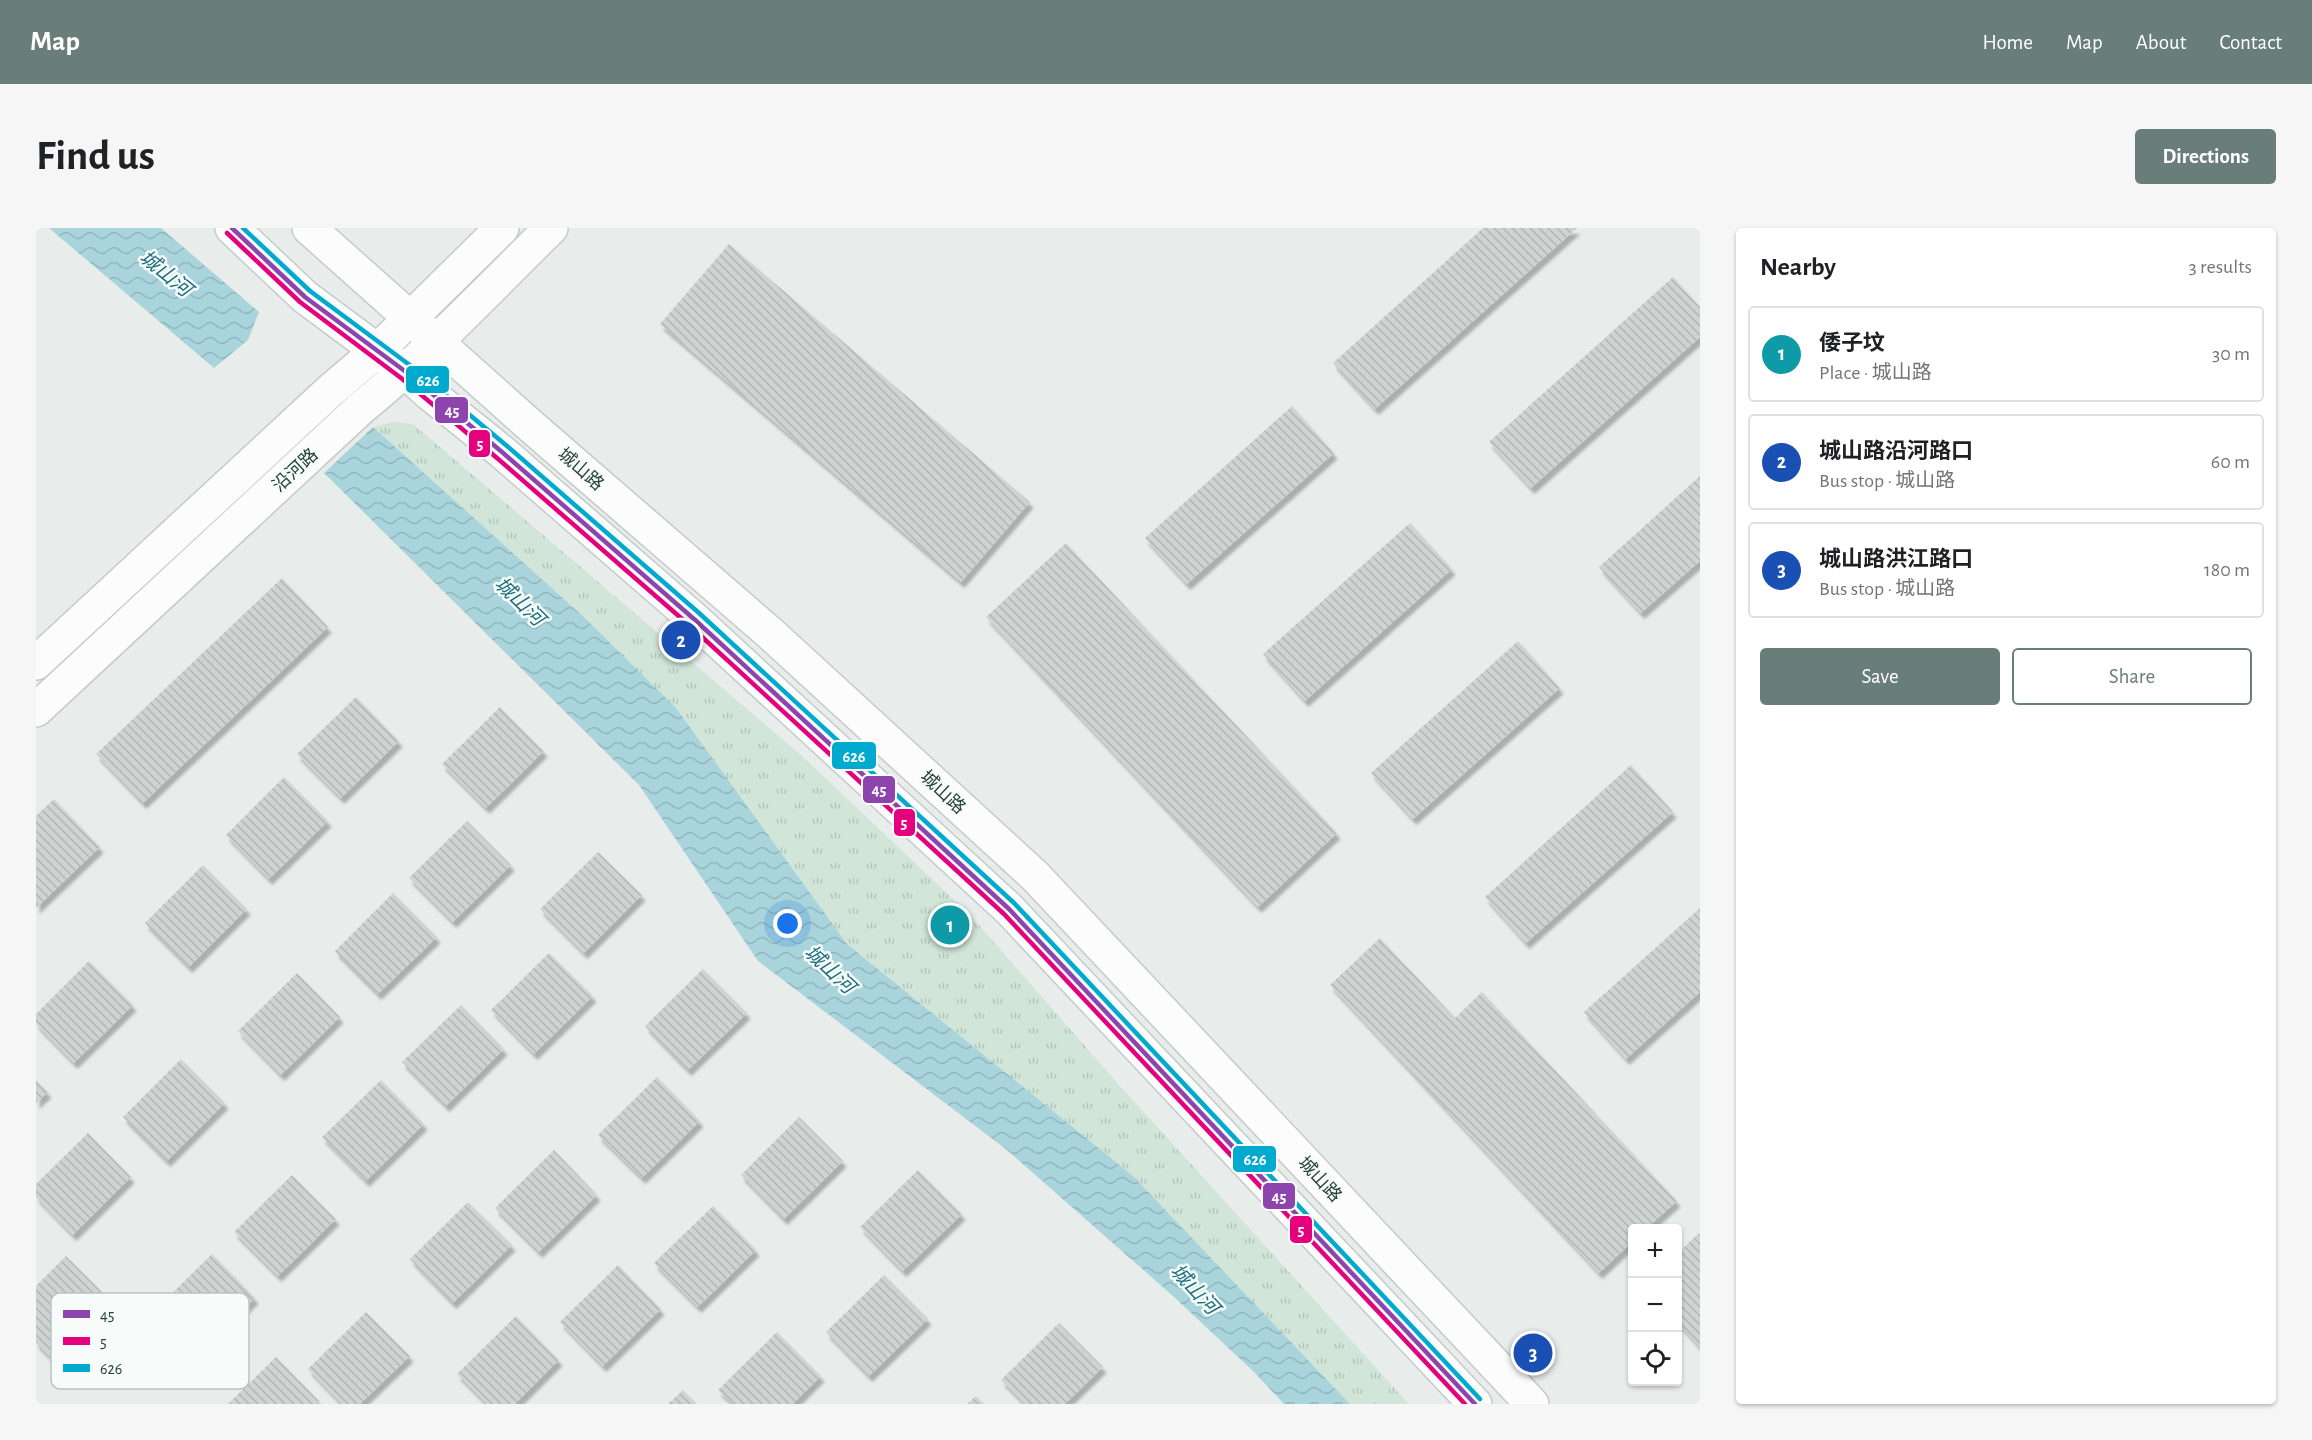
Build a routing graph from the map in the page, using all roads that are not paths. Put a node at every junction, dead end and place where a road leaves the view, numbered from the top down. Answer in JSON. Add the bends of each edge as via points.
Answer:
{"nodes":[{"id":1,"x":232,"y":228,"type":"edge"},
{"id":2,"x":309,"y":228,"type":"edge"},
{"id":3,"x":502,"y":228,"type":"edge"},
{"id":4,"x":551,"y":228,"type":"edge"},
{"id":5,"x":409,"y":318,"type":"junction"},
{"id":6,"x":435,"y":341,"type":"junction"},
{"id":7,"x":378,"y":350,"type":"junction"},
{"id":8,"x":406,"y":372,"type":"junction"},
{"id":9,"x":36,"y":663,"type":"edge"},
{"id":10,"x":36,"y":710,"type":"edge"},
{"id":11,"x":1475,"y":1404,"type":"edge"},
{"id":12,"x":1532,"y":1404,"type":"edge"}],
"edges":[{"from":1,"to":7,"type":"main road","via":[[305,297]]},
{"from":2,"to":5,"type":"main road","name":"城山路"},
{"from":3,"to":5,"type":"main road","name":"沿河路"},
{"from":4,"to":6,"type":"main road","name":"沿河路"},
{"from":5,"to":6,"type":"main road","name":"城山路"},
{"from":5,"to":7,"type":"main road","name":"沿河路"},
{"from":6,"to":8,"type":"main road","name":"沿河路"},
{"from":6,"to":12,"type":"main road","name":"城山路","via":[[771,634],[1035,876]]},
{"from":7,"to":8,"type":"main road"},
{"from":7,"to":9,"type":"main road","name":"沿河路"},
{"from":8,"to":10,"type":"main road","name":"沿河路","via":[[361,408]]},
{"from":8,"to":11,"type":"main road","via":[[694,619],[1009,909]]}]}
